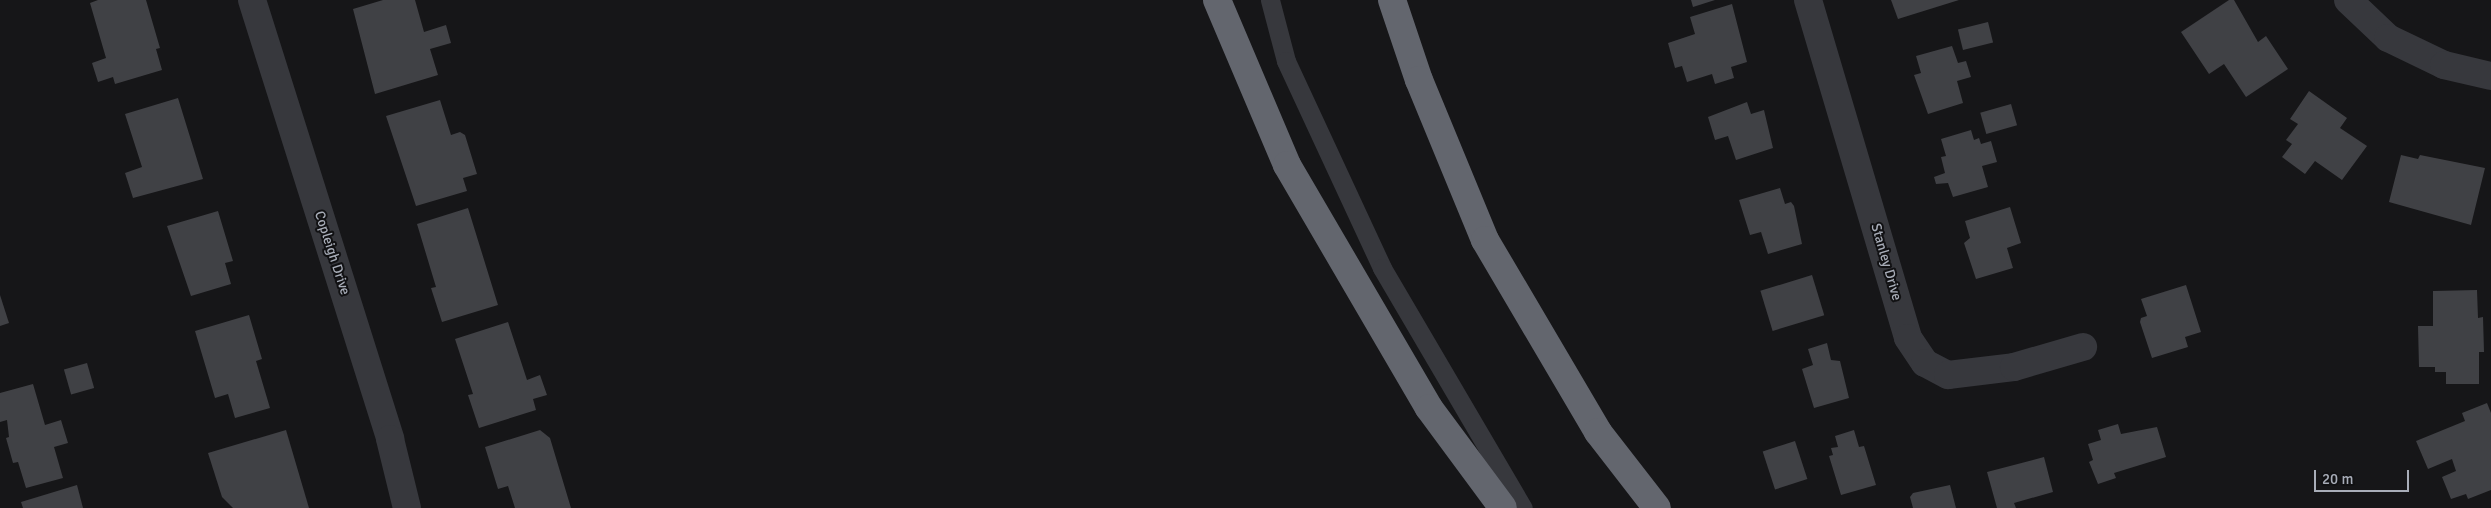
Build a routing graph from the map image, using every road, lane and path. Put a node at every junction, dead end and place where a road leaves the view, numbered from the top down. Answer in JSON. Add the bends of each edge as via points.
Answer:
{"nodes":[{"id":1,"x":252,"y":0,"type":"edge"},
{"id":2,"x":1217,"y":0,"type":"edge"},
{"id":3,"x":1270,"y":0,"type":"edge"},
{"id":4,"x":1392,"y":0,"type":"edge"},
{"id":5,"x":1808,"y":0,"type":"edge"},
{"id":6,"x":2348,"y":0,"type":"edge"},
{"id":7,"x":2491,"y":76,"type":"edge"},
{"id":8,"x":2083,"y":347,"type":"dead end"},
{"id":9,"x":407,"y":508,"type":"edge"},
{"id":10,"x":1503,"y":508,"type":"edge"},
{"id":11,"x":1523,"y":508,"type":"edge"},
{"id":12,"x":1657,"y":508,"type":"edge"}],
"edges":[{"from":1,"to":9,"type":"street","name":"Copleigh Drive","via":[[390,439]]},
{"from":2,"to":10,"type":"highway","via":[[1287,165],[1429,408]]},
{"from":3,"to":11,"type":"lane","via":[[1286,61],[1382,268]]},
{"from":4,"to":12,"type":"highway","via":[[1419,80],[1485,240],[1598,432]]},
{"from":5,"to":8,"type":"street","name":"Stanley Drive","via":[[1908,338],[1925,364],[1948,375],[2014,367]]},
{"from":6,"to":7,"type":"street","via":[[2388,38],[2444,66]]}]}
